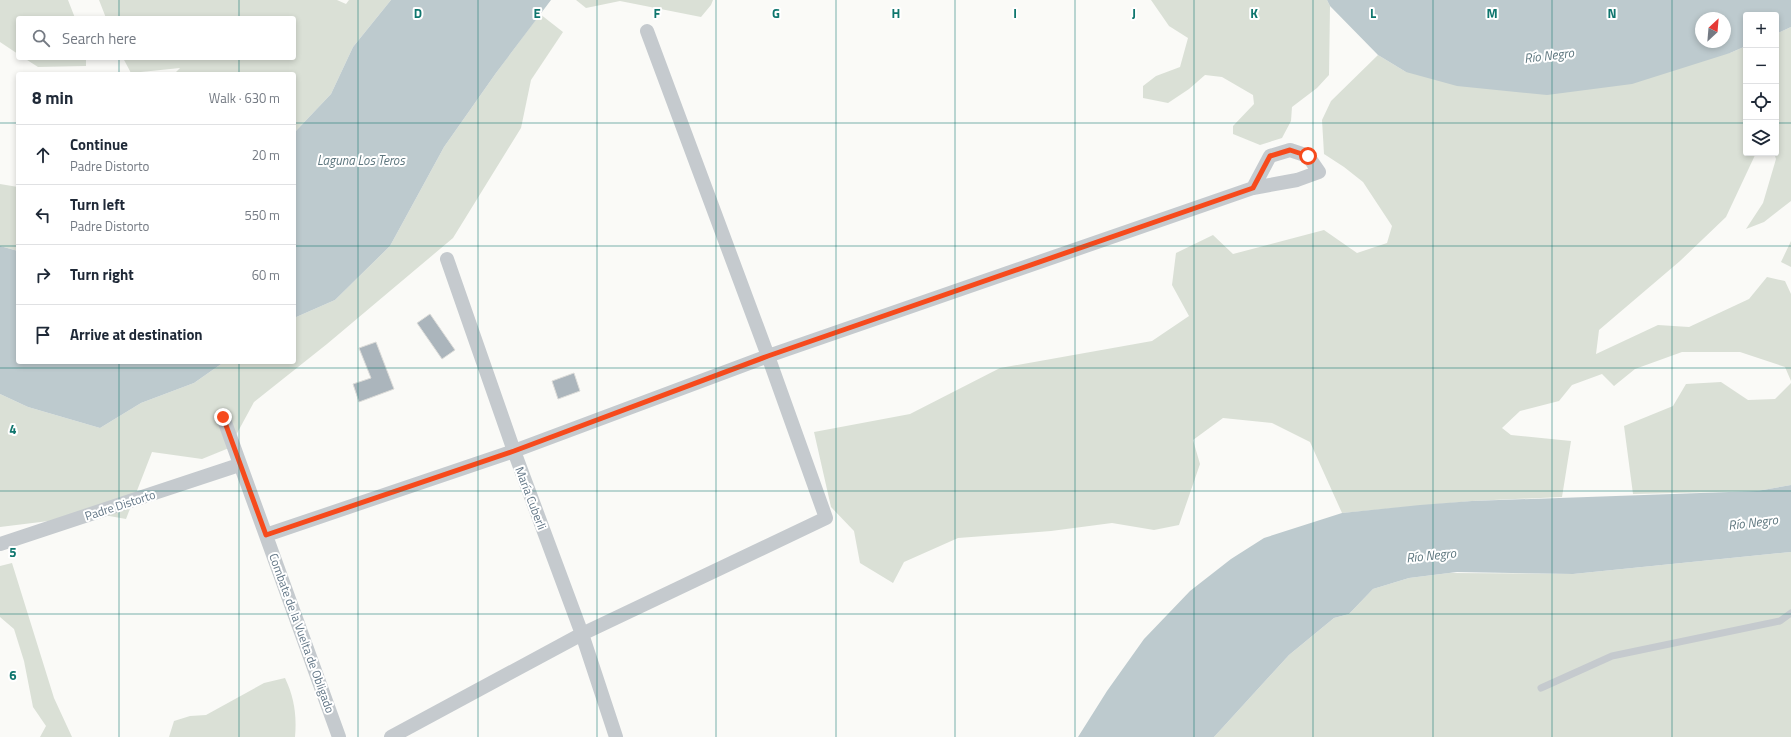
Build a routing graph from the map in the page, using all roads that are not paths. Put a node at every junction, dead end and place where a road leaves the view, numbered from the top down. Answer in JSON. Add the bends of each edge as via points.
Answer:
{"nodes":[{"id":1,"x":648,"y":31,"type":"dead end"},
{"id":2,"x":1253,"y":188,"type":"dead end"},
{"id":3,"x":447,"y":258,"type":"dead end"},
{"id":4,"x":768,"y":356,"type":"junction"},
{"id":5,"x":223,"y":417,"type":"dead end"},
{"id":6,"x":514,"y":451,"type":"junction"},
{"id":7,"x":239,"y":465,"type":"junction"},
{"id":8,"x":266,"y":535,"type":"junction"},
{"id":9,"x":0,"y":544,"type":"edge"},
{"id":10,"x":1791,"y":613,"type":"edge"},
{"id":11,"x":582,"y":634,"type":"junction"},
{"id":12,"x":1541,"y":688,"type":"dead end"},
{"id":13,"x":339,"y":737,"type":"edge"},
{"id":14,"x":391,"y":737,"type":"edge"},
{"id":15,"x":616,"y":737,"type":"edge"}],
"edges":[{"from":1,"to":4,"type":"street"},
{"from":2,"to":4,"type":"street"},
{"from":3,"to":6,"type":"street","name":"María Cuberli"},
{"from":4,"to":6,"type":"street"},
{"from":4,"to":11,"type":"street","via":[[826,518]]},
{"from":5,"to":7,"type":"street","name":"Combate de la Vuelta de Obligado"},
{"from":6,"to":8,"type":"street"},
{"from":6,"to":11,"type":"street","name":"María Cuberli"},
{"from":7,"to":8,"type":"street","name":"Combate de la Vuelta de Obligado"},
{"from":7,"to":9,"type":"street","name":"Padre Distorto"},
{"from":8,"to":13,"type":"street","name":"Combate de la Vuelta de Obligado"},
{"from":10,"to":12,"type":"lane","via":[[1780,621],[1612,656]]},
{"from":11,"to":14,"type":"street"},
{"from":11,"to":15,"type":"street","name":"María Cuberli"}]}
